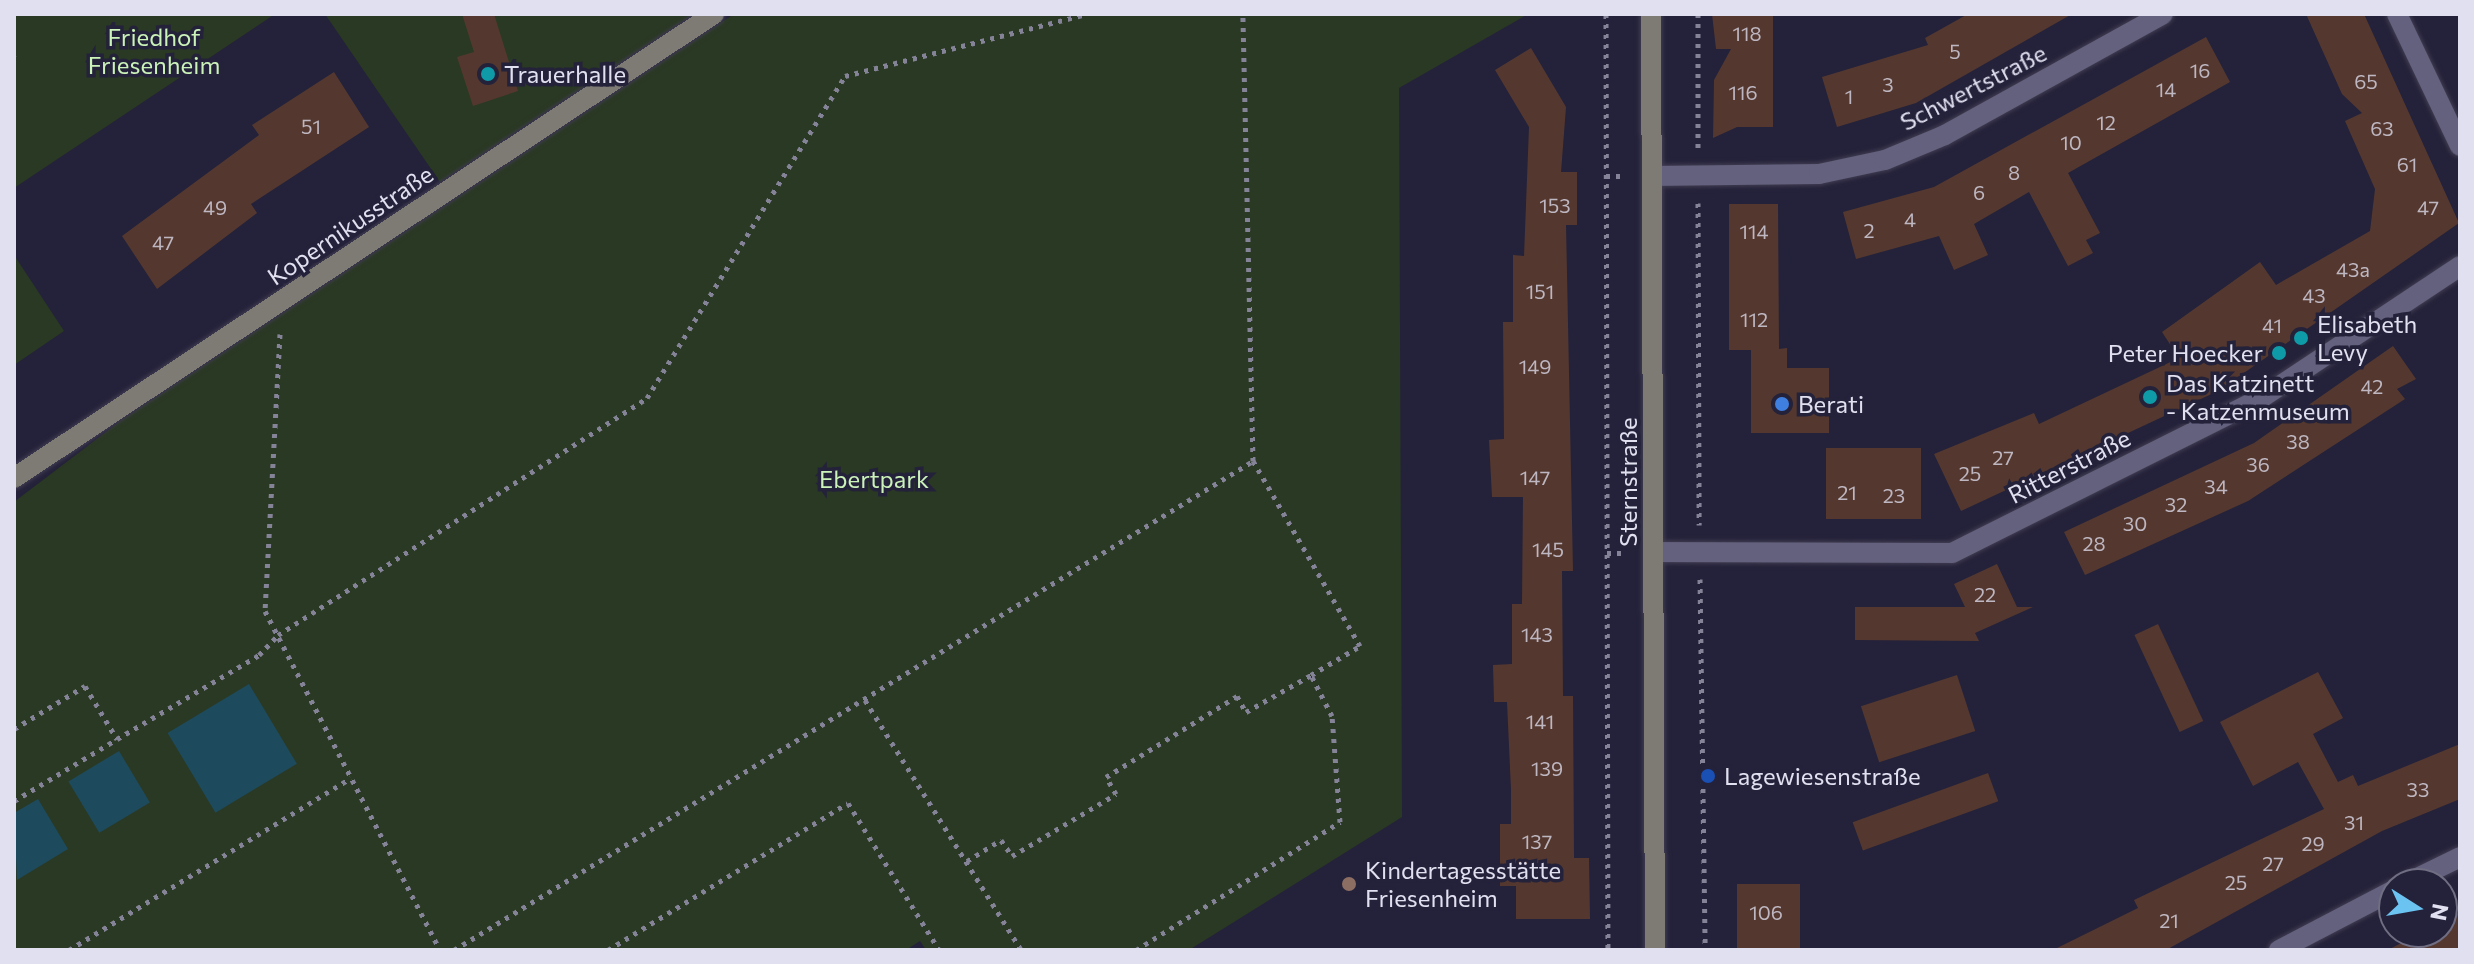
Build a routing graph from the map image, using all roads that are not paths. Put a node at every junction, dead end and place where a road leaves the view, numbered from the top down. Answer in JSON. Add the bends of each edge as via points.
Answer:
{"nodes":[{"id":1,"x":714,"y":14,"type":"edge"},
{"id":2,"x":1651,"y":14,"type":"edge"},
{"id":3,"x":2163,"y":14,"type":"edge"},
{"id":4,"x":2397,"y":14,"type":"edge"},
{"id":5,"x":2460,"y":146,"type":"edge"},
{"id":6,"x":1652,"y":176,"type":"junction"},
{"id":7,"x":2460,"y":266,"type":"edge"},
{"id":8,"x":14,"y":478,"type":"edge"},
{"id":9,"x":1654,"y":552,"type":"junction"},
{"id":10,"x":2460,"y":857,"type":"edge"},
{"id":11,"x":2438,"y":868,"type":"edge"},
{"id":12,"x":2378,"y":898,"type":"edge"},
{"id":13,"x":1655,"y":950,"type":"edge"},
{"id":14,"x":2279,"y":950,"type":"edge"}],
"edges":[{"from":1,"to":8,"type":"main road","name":"Kopernikusstraße"},
{"from":2,"to":6,"type":"main road","name":"Sternstraße"},
{"from":3,"to":6,"type":"street","name":"Schwertstraße","via":[[1945,135],[1885,160],[1819,174]]},
{"from":4,"to":5,"type":"street"},
{"from":6,"to":9,"type":"main road","name":"Sternstraße"},
{"from":7,"to":9,"type":"street","name":"Ritterstraße","via":[[2260,399],[1952,553]]},
{"from":9,"to":13,"type":"main road","name":"Sternstraße"},
{"from":10,"to":11,"type":"street"},
{"from":12,"to":14,"type":"street"}]}
